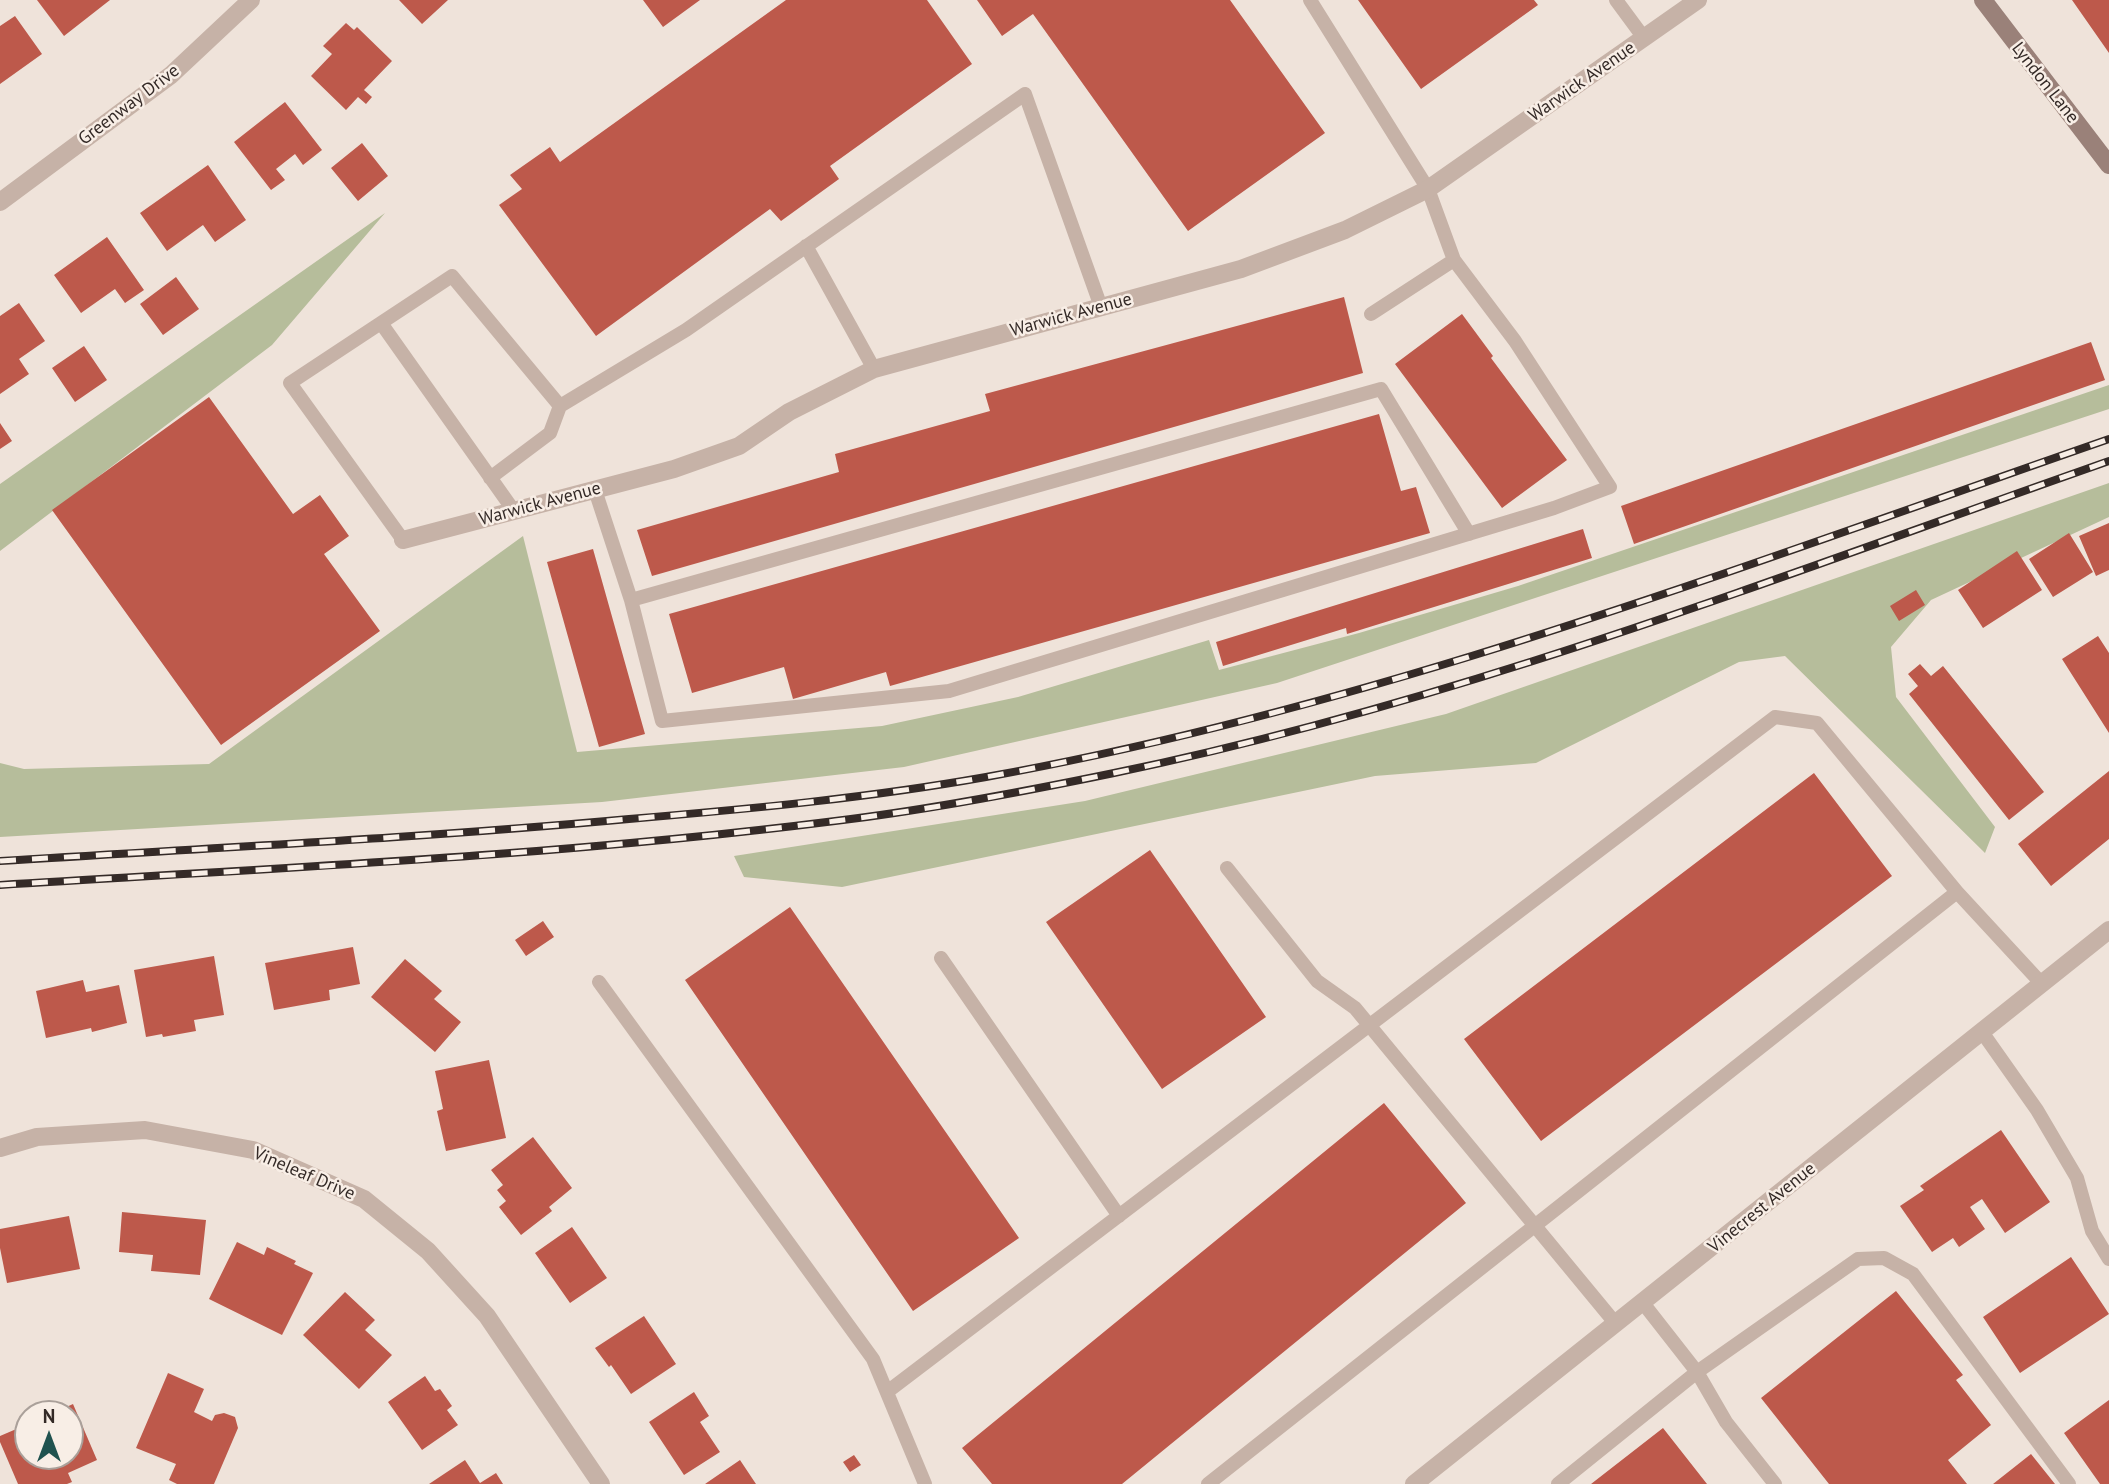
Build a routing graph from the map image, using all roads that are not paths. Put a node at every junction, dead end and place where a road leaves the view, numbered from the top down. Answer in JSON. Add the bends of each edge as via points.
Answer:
{"nodes":[{"id":1,"x":251,"y":0,"type":"edge"},
{"id":2,"x":1310,"y":0,"type":"edge"},
{"id":3,"x":1616,"y":0,"type":"edge"},
{"id":4,"x":1698,"y":0,"type":"edge"},
{"id":5,"x":1983,"y":0,"type":"edge"},
{"id":6,"x":1644,"y":38,"type":"junction"},
{"id":7,"x":2109,"y":165,"type":"edge"},
{"id":8,"x":1428,"y":189,"type":"junction"},
{"id":9,"x":0,"y":202,"type":"edge"},
{"id":10,"x":806,"y":246,"type":"junction"},
{"id":11,"x":1454,"y":260,"type":"junction"},
{"id":12,"x":1101,"y":307,"type":"junction"},
{"id":13,"x":1371,"y":314,"type":"dead end"},
{"id":14,"x":381,"y":323,"type":"junction"},
{"id":15,"x":874,"y":369,"type":"junction"},
{"id":16,"x":560,"y":406,"type":"junction"},
{"id":17,"x":490,"y":478,"type":"junction"},
{"id":18,"x":595,"y":490,"type":"junction"},
{"id":19,"x":514,"y":511,"type":"junction"},
{"id":20,"x":1469,"y":534,"type":"junction"},
{"id":21,"x":403,"y":540,"type":"joint"},
{"id":22,"x":631,"y":600,"type":"junction"},
{"id":23,"x":1227,"y":868,"type":"dead end"},
{"id":24,"x":1957,"y":892,"type":"junction"},
{"id":25,"x":2109,"y":930,"type":"edge"},
{"id":26,"x":941,"y":958,"type":"dead end"},
{"id":27,"x":599,"y":982,"type":"dead end"},
{"id":28,"x":2042,"y":984,"type":"junction"},
{"id":29,"x":1370,"y":1025,"type":"junction"},
{"id":30,"x":1982,"y":1032,"type":"junction"},
{"id":31,"x":0,"y":1148,"type":"edge"},
{"id":32,"x":1119,"y":1216,"type":"junction"},
{"id":33,"x":1535,"y":1226,"type":"junction"},
{"id":34,"x":2109,"y":1259,"type":"edge"},
{"id":35,"x":1643,"y":1303,"type":"junction"},
{"id":36,"x":1616,"y":1324,"type":"junction"},
{"id":37,"x":1697,"y":1372,"type":"junction"},
{"id":38,"x":887,"y":1392,"type":"junction"},
{"id":39,"x":601,"y":1484,"type":"edge"},
{"id":40,"x":925,"y":1484,"type":"edge"},
{"id":41,"x":1208,"y":1484,"type":"edge"},
{"id":42,"x":1414,"y":1484,"type":"edge"},
{"id":43,"x":1558,"y":1484,"type":"edge"},
{"id":44,"x":1775,"y":1484,"type":"edge"},
{"id":45,"x":2069,"y":1484,"type":"edge"}],
"edges":[{"from":1,"to":9,"type":"street","name":"Greenway Drive","via":[[172,75]]},
{"from":2,"to":8,"type":"lane"},
{"from":3,"to":6,"type":"lane"},
{"from":4,"to":6,"type":"street","name":"Warwick Avenue"},
{"from":5,"to":7,"type":"main road","name":"Lyndon Lane"},
{"from":6,"to":8,"type":"street","name":"Warwick Avenue"},
{"from":8,"to":11,"type":"lane"},
{"from":8,"to":12,"type":"street","name":"Warwick Avenue","via":[[1345,230],[1241,269]]},
{"from":10,"to":12,"type":"lane","via":[[1024,94]]},
{"from":10,"to":15,"type":"lane"},
{"from":10,"to":16,"type":"lane","via":[[685,330]]},
{"from":11,"to":13,"type":"lane"},
{"from":11,"to":20,"type":"lane","via":[[1515,341],[1610,486]]},
{"from":12,"to":15,"type":"street","name":"Warwick Avenue"},
{"from":14,"to":16,"type":"lane","via":[[452,276]]},
{"from":14,"to":17,"type":"lane"},
{"from":14,"to":21,"type":"lane","via":[[290,383]]},
{"from":15,"to":18,"type":"street","name":"Warwick Avenue","via":[[789,412],[739,446]]},
{"from":16,"to":17,"type":"lane","via":[[550,433]]},
{"from":17,"to":19,"type":"lane"},
{"from":18,"to":19,"type":"street","name":"Warwick Avenue"},
{"from":18,"to":22,"type":"lane"},
{"from":19,"to":21,"type":"street","name":"Warwick Avenue"},
{"from":20,"to":22,"type":"lane","via":[[1381,389]]},
{"from":20,"to":22,"type":"lane","via":[[949,691],[662,721]]},
{"from":23,"to":29,"type":"lane","via":[[1317,981]]},
{"from":24,"to":28,"type":"lane"},
{"from":24,"to":29,"type":"lane","via":[[1817,723],[1775,717]]},
{"from":24,"to":33,"type":"lane"},
{"from":25,"to":28,"type":"street","name":"Vinecrest Avenue"},
{"from":26,"to":32,"type":"lane"},
{"from":27,"to":38,"type":"lane","via":[[873,1359]]},
{"from":28,"to":30,"type":"street","name":"Vinecrest Avenue"},
{"from":29,"to":32,"type":"lane"},
{"from":29,"to":33,"type":"lane"},
{"from":30,"to":34,"type":"lane","via":[[2037,1110],[2077,1178],[2092,1231]]},
{"from":30,"to":35,"type":"street","name":"Vinecrest Avenue"},
{"from":31,"to":39,"type":"street","name":"Vineleaf Drive","via":[[37,1137],[145,1130],[253,1150],[364,1199],[428,1251],[487,1316]]},
{"from":32,"to":38,"type":"lane"},
{"from":33,"to":36,"type":"lane"},
{"from":33,"to":41,"type":"lane"},
{"from":35,"to":36,"type":"street","name":"Vinecrest Avenue"},
{"from":35,"to":37,"type":"lane"},
{"from":36,"to":42,"type":"street","name":"Vinecrest Avenue"},
{"from":37,"to":43,"type":"lane"},
{"from":37,"to":44,"type":"lane","via":[[1726,1422]]},
{"from":37,"to":45,"type":"lane","via":[[1858,1259],[1884,1258],[1913,1274]]},
{"from":38,"to":40,"type":"lane"}]}
